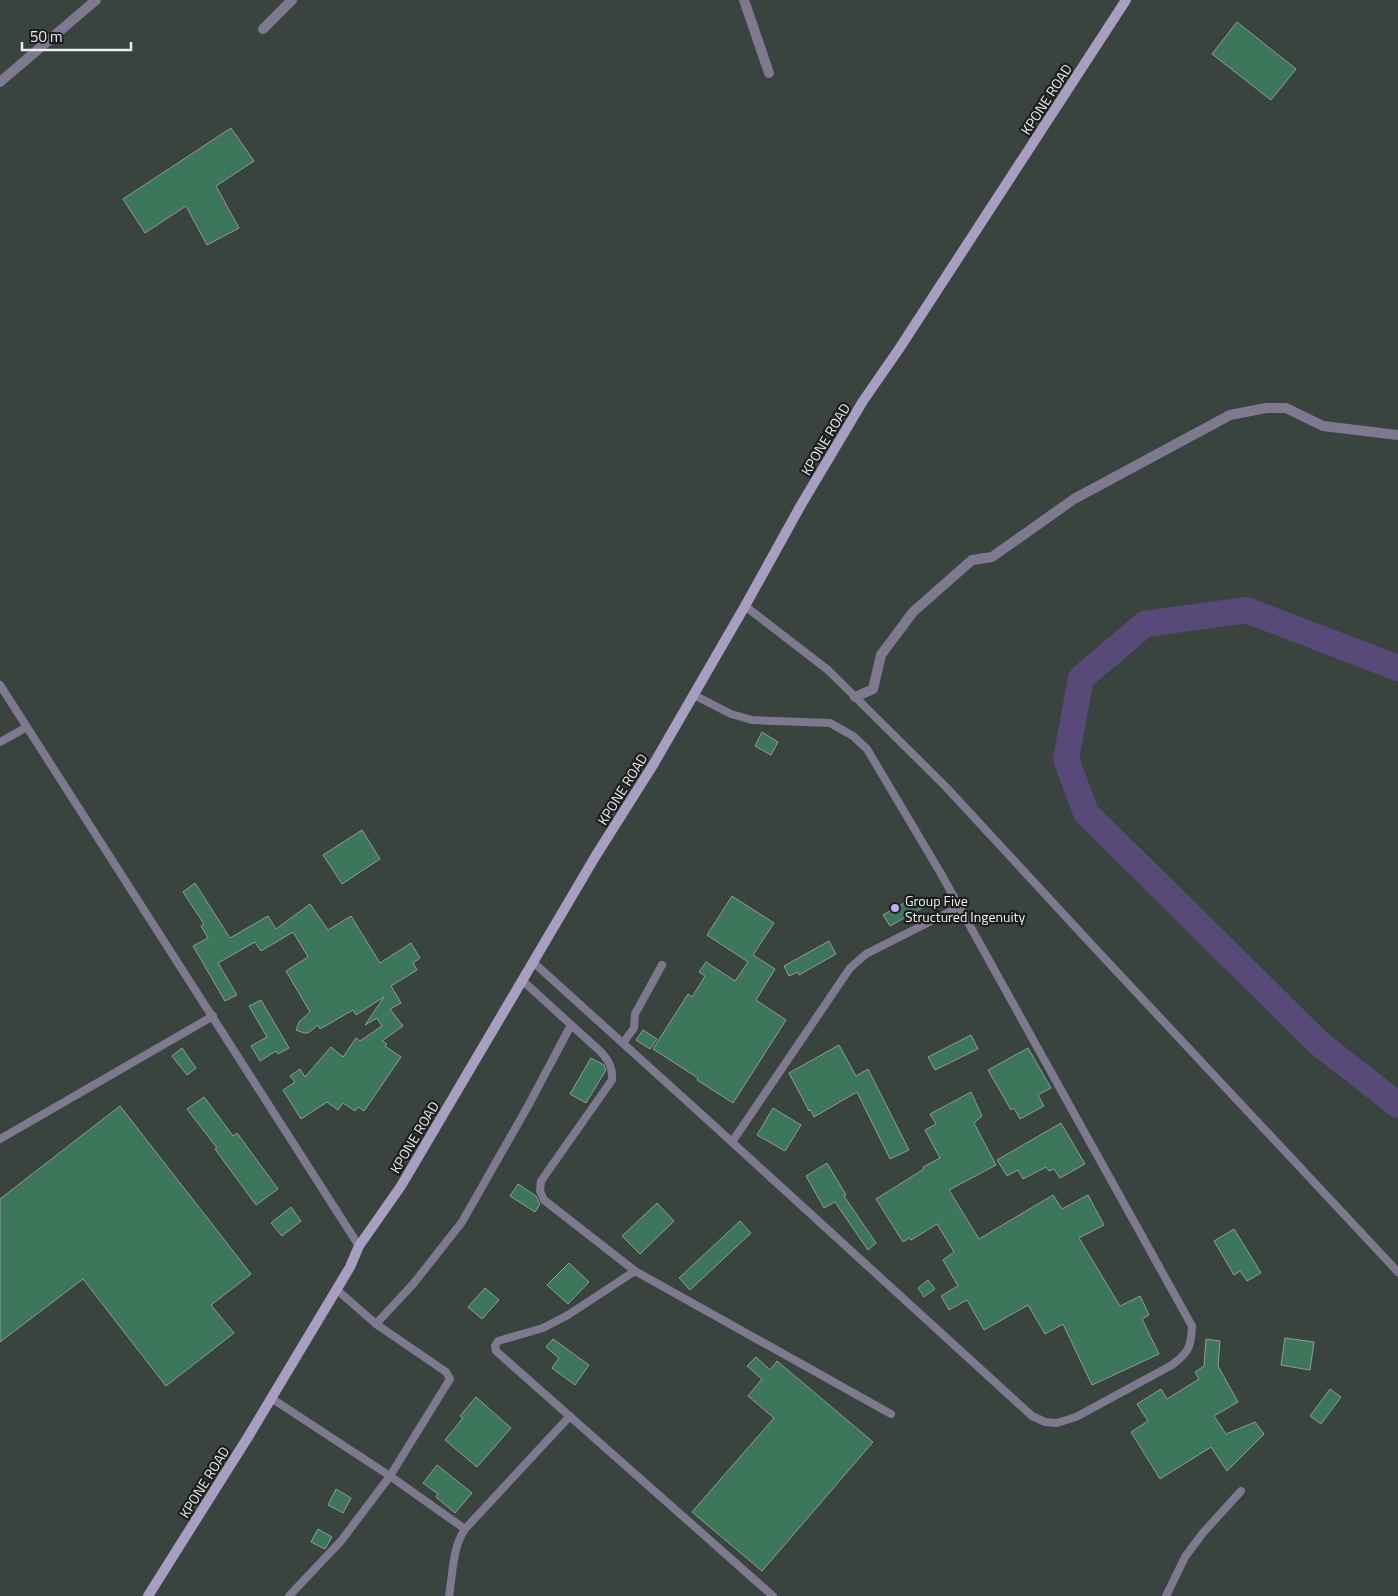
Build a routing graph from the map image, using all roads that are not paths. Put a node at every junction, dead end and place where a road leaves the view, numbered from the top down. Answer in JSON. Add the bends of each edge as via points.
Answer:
{"nodes":[{"id":1,"x":96,"y":0,"type":"edge"},
{"id":2,"x":292,"y":0,"type":"edge"},
{"id":3,"x":744,"y":0,"type":"edge"},
{"id":4,"x":1126,"y":0,"type":"edge"},
{"id":5,"x":263,"y":29,"type":"dead end"},
{"id":6,"x":769,"y":72,"type":"dead end"},
{"id":7,"x":0,"y":82,"type":"edge"},
{"id":8,"x":1398,"y":435,"type":"edge"},
{"id":9,"x":745,"y":606,"type":"junction"},
{"id":10,"x":0,"y":684,"type":"edge"},
{"id":11,"x":694,"y":695,"type":"junction"},
{"id":12,"x":855,"y":696,"type":"junction"},
{"id":13,"x":27,"y":727,"type":"junction"},
{"id":14,"x":0,"y":742,"type":"edge"},
{"id":15,"x":959,"y":907,"type":"junction"},
{"id":16,"x":533,"y":962,"type":"junction"},
{"id":17,"x":662,"y":965,"type":"dead end"},
{"id":18,"x":522,"y":981,"type":"junction"},
{"id":19,"x":213,"y":1016,"type":"junction"},
{"id":20,"x":571,"y":1025,"type":"junction"},
{"id":21,"x":623,"y":1043,"type":"junction"},
{"id":22,"x":0,"y":1138,"type":"edge"},
{"id":23,"x":732,"y":1142,"type":"junction"},
{"id":24,"x":360,"y":1246,"type":"junction"},
{"id":25,"x":635,"y":1272,"type":"junction"},
{"id":26,"x":1398,"y":1272,"type":"edge"},
{"id":27,"x":336,"y":1289,"type":"junction"},
{"id":28,"x":376,"y":1324,"type":"junction"},
{"id":29,"x":271,"y":1398,"type":"junction"},
{"id":30,"x":891,"y":1414,"type":"dead end"},
{"id":31,"x":570,"y":1416,"type":"junction"},
{"id":32,"x":390,"y":1476,"type":"junction"},
{"id":33,"x":1241,"y":1491,"type":"dead end"},
{"id":34,"x":465,"y":1529,"type":"junction"},
{"id":35,"x":148,"y":1596,"type":"edge"},
{"id":36,"x":289,"y":1596,"type":"edge"},
{"id":37,"x":449,"y":1596,"type":"edge"},
{"id":38,"x":774,"y":1596,"type":"edge"},
{"id":39,"x":1166,"y":1596,"type":"edge"}],
"edges":[{"from":1,"to":7,"type":"street"},
{"from":2,"to":5,"type":"street"},
{"from":3,"to":6,"type":"street"},
{"from":4,"to":9,"type":"main road","name":"KPONE ROAD","via":[[863,401]]},
{"from":8,"to":12,"type":"street","via":[[1323,426],[1286,408],[1230,415],[1074,499],[992,558],[972,560],[913,612],[881,655],[873,689]]},
{"from":9,"to":11,"type":"main road","name":"KPONE ROAD"},
{"from":9,"to":12,"type":"lane","via":[[828,670]]},
{"from":10,"to":13,"type":"lane"},
{"from":11,"to":15,"type":"lane","via":[[731,714],[752,720],[830,723],[853,736],[867,749]]},
{"from":11,"to":16,"type":"main road","name":"KPONE ROAD"},
{"from":12,"to":26,"type":"lane","via":[[946,786]]},
{"from":13,"to":14,"type":"lane"},
{"from":13,"to":19,"type":"lane"},
{"from":15,"to":23,"type":"lane","via":[[866,954],[850,968]]},
{"from":15,"to":23,"type":"lane","via":[[1192,1326],[1192,1343],[1185,1355],[1076,1417],[1057,1423],[1038,1419]]},
{"from":16,"to":18,"type":"main road","name":"KPONE ROAD"},
{"from":16,"to":21,"type":"lane"},
{"from":17,"to":21,"type":"lane","via":[[634,1014],[634,1028]]},
{"from":18,"to":20,"type":"lane"},
{"from":18,"to":24,"type":"main road","name":"KPONE ROAD","via":[[401,1186]]},
{"from":19,"to":22,"type":"lane"},
{"from":19,"to":24,"type":"lane"},
{"from":20,"to":25,"type":"lane","via":[[606,1058],[613,1072],[612,1080],[541,1181],[540,1191],[544,1200]]},
{"from":20,"to":28,"type":"lane","via":[[462,1222],[414,1283]]},
{"from":21,"to":23,"type":"lane"},
{"from":24,"to":27,"type":"main road","name":"KPONE ROAD"},
{"from":25,"to":30,"type":"lane"},
{"from":25,"to":31,"type":"lane","via":[[543,1328],[498,1341],[495,1346],[496,1352],[506,1362]]},
{"from":27,"to":28,"type":"lane"},
{"from":27,"to":29,"type":"main road","name":"KPONE ROAD"},
{"from":28,"to":32,"type":"lane","via":[[446,1372],[450,1379]]},
{"from":29,"to":32,"type":"lane"},
{"from":29,"to":35,"type":"main road","name":"KPONE ROAD"},
{"from":31,"to":34,"type":"lane"},
{"from":31,"to":38,"type":"lane"},
{"from":32,"to":34,"type":"lane"},
{"from":32,"to":36,"type":"lane","via":[[341,1541]]},
{"from":33,"to":39,"type":"lane","via":[[1185,1557]]},
{"from":34,"to":37,"type":"lane","via":[[456,1548]]}]}
